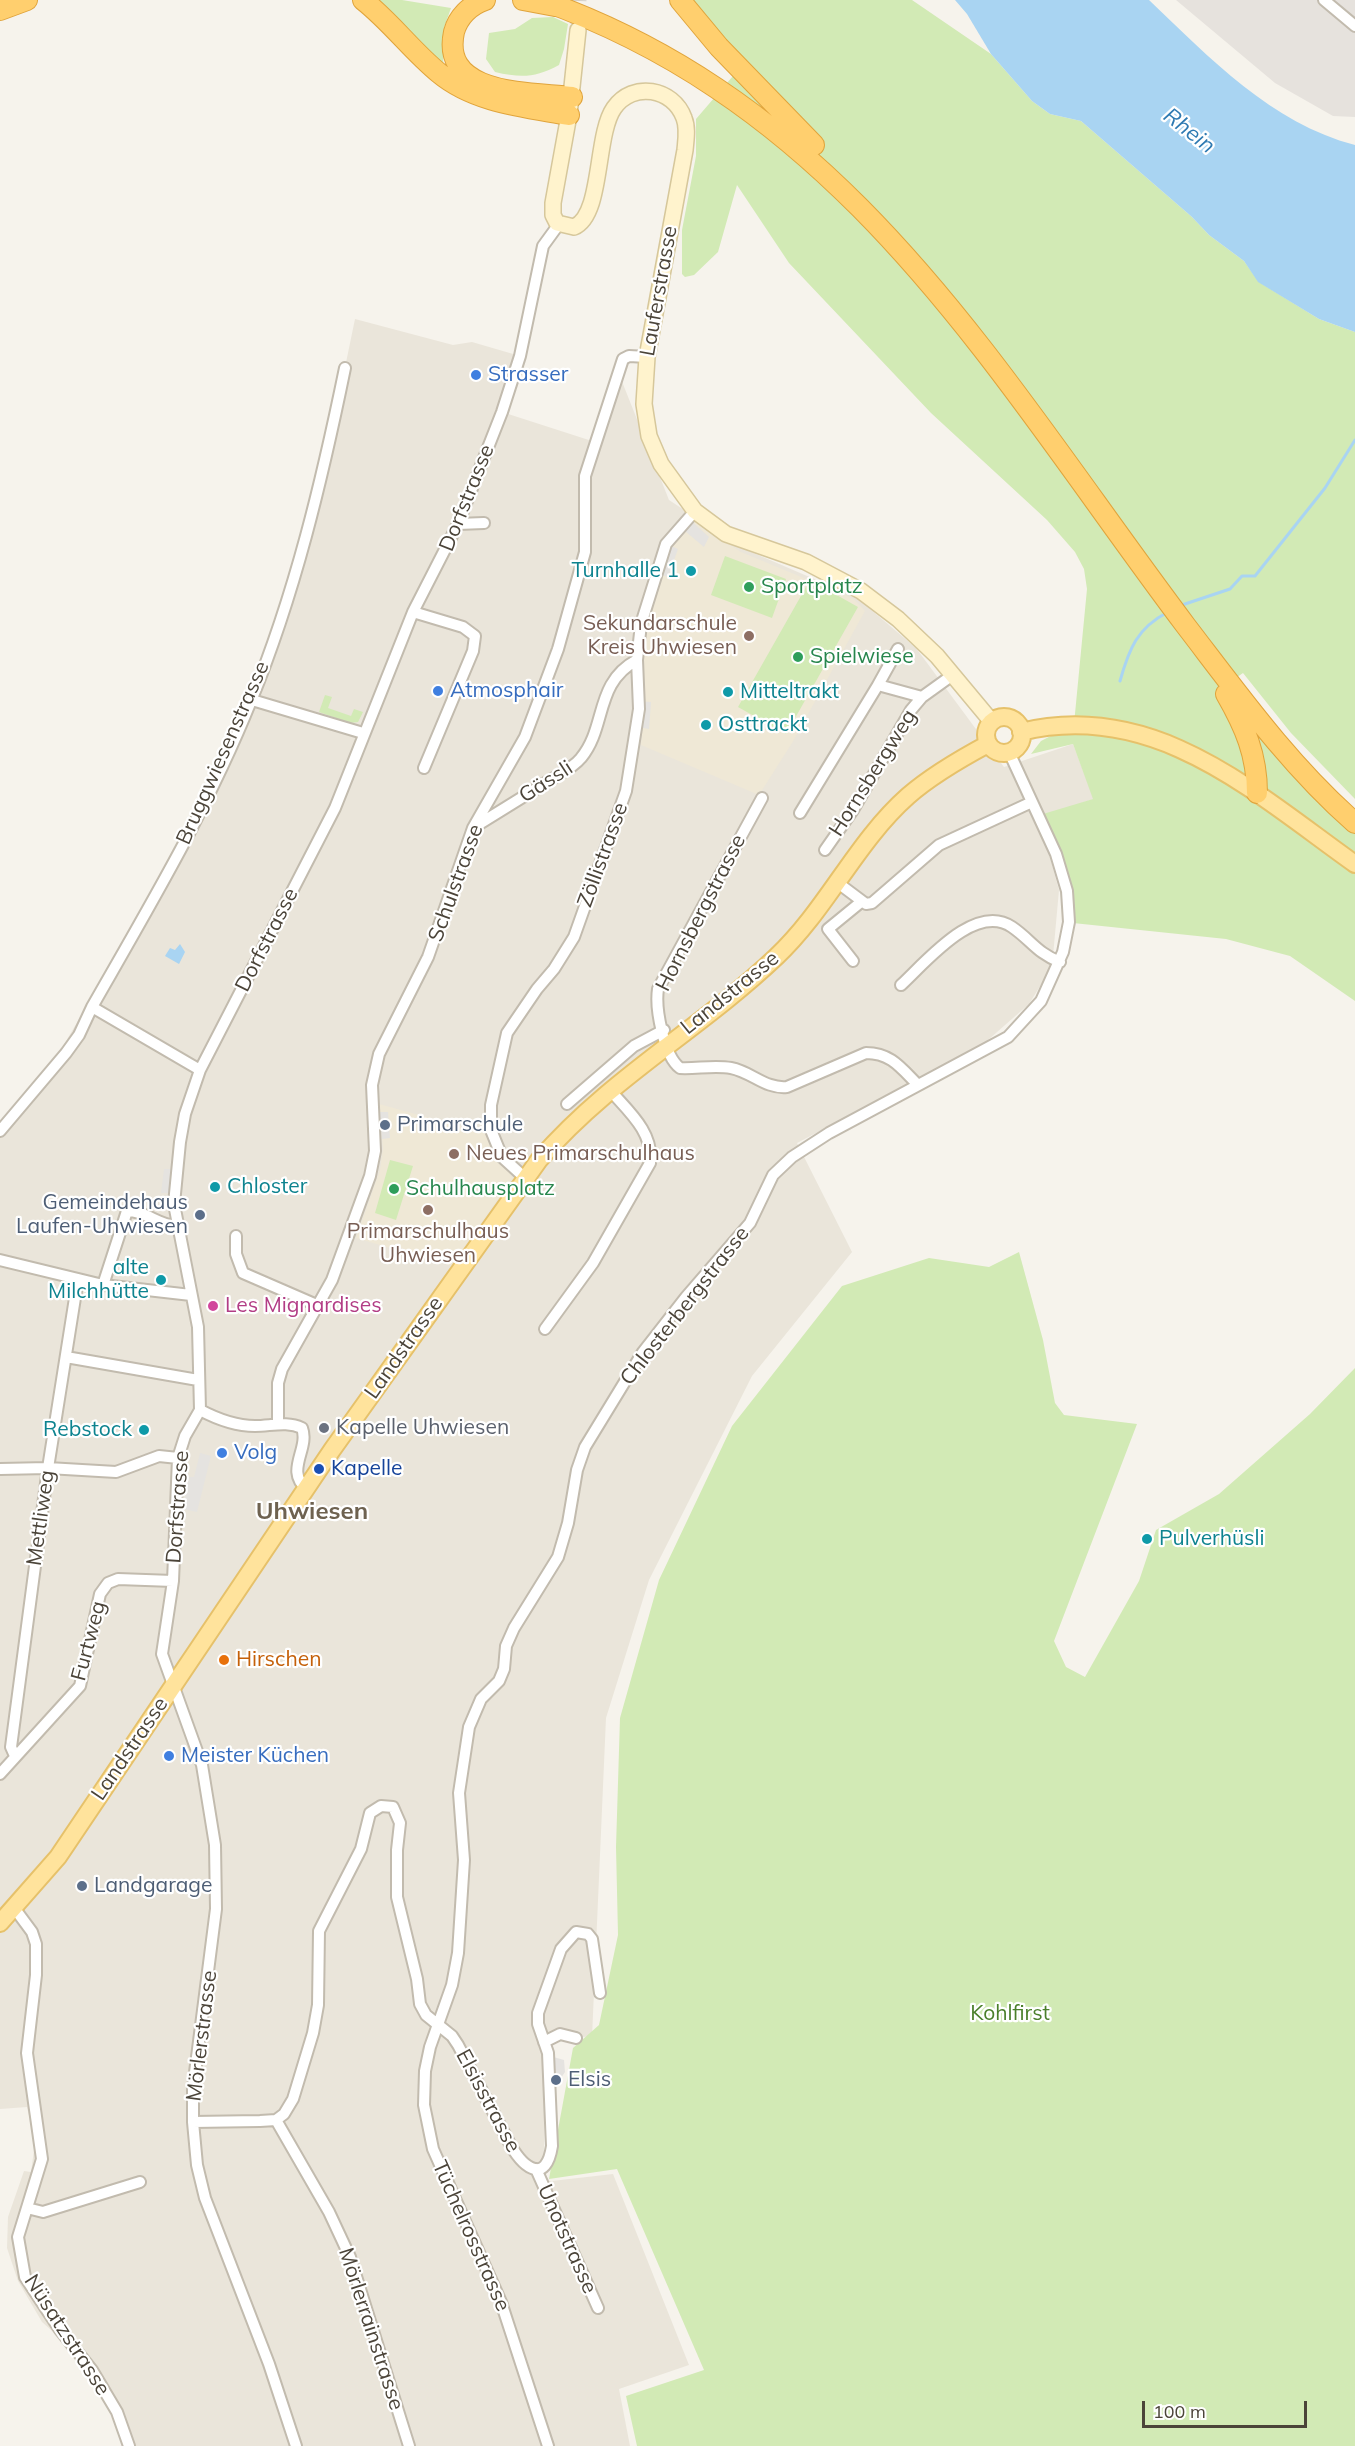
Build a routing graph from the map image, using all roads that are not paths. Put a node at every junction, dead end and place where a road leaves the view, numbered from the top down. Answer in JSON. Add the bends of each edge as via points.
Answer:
{"nodes":[{"id":1,"x":27,"y":0,"type":"edge"},
{"id":2,"x":363,"y":0,"type":"edge"},
{"id":3,"x":485,"y":0,"type":"edge"},
{"id":4,"x":523,"y":0,"type":"edge"},
{"id":5,"x":541,"y":0,"type":"edge"},
{"id":6,"x":680,"y":0,"type":"edge"},
{"id":7,"x":1324,"y":0,"type":"edge"},
{"id":8,"x":569,"y":3,"type":"edge"},
{"id":9,"x":0,"y":10,"type":"edge"},
{"id":10,"x":1355,"y":26,"type":"edge"},
{"id":11,"x":578,"y":30,"type":"tunnel mouth"},
{"id":12,"x":570,"y":106,"type":"junction"},
{"id":13,"x":814,"y":145,"type":"junction"},
{"id":14,"x":559,"y":224,"type":"junction"},
{"id":15,"x":647,"y":357,"type":"junction"},
{"id":16,"x":345,"y":368,"type":"dead end"},
{"id":17,"x":695,"y":511,"type":"junction"},
{"id":18,"x":484,"y":523,"type":"dead end"},
{"id":19,"x":458,"y":524,"type":"junction"},
{"id":20,"x":1156,"y":576,"type":"junction"},
{"id":21,"x":413,"y":612,"type":"junction"},
{"id":22,"x":1200,"y":641,"type":"junction"},
{"id":23,"x":898,"y":649,"type":"dead end"},
{"id":24,"x":637,"y":660,"type":"junction"},
{"id":25,"x":954,"y":674,"type":"junction"},
{"id":26,"x":878,"y":685,"type":"junction"},
{"id":27,"x":922,"y":697,"type":"junction"},
{"id":28,"x":252,"y":700,"type":"junction"},
{"id":29,"x":992,"y":722,"type":"junction"},
{"id":30,"x":1021,"y":732,"type":"junction"},
{"id":31,"x":363,"y":733,"type":"junction"},
{"id":32,"x":988,"y":744,"type":"junction"},
{"id":33,"x":1009,"y":752,"type":"junction"},
{"id":34,"x":424,"y":768,"type":"dead end"},
{"id":35,"x":1257,"y":784,"type":"junction"},
{"id":36,"x":762,"y":798,"type":"dead end"},
{"id":37,"x":1032,"y":802,"type":"junction"},
{"id":38,"x":1355,"y":810,"type":"edge"},
{"id":39,"x":800,"y":813,"type":"dead end"},
{"id":40,"x":1355,"y":823,"type":"edge"},
{"id":41,"x":473,"y":828,"type":"junction"},
{"id":42,"x":825,"y":850,"type":"dead end"},
{"id":43,"x":1355,"y":864,"type":"edge"},
{"id":44,"x":838,"y":883,"type":"junction"},
{"id":45,"x":861,"y":902,"type":"junction"},
{"id":46,"x":853,"y":961,"type":"dead end"},
{"id":47,"x":1060,"y":962,"type":"junction"},
{"id":48,"x":901,"y":985,"type":"dead end"},
{"id":49,"x":92,"y":1007,"type":"junction"},
{"id":50,"x":665,"y":1037,"type":"junction"},
{"id":51,"x":200,"y":1070,"type":"junction"},
{"id":52,"x":918,"y":1085,"type":"junction"},
{"id":53,"x":609,"y":1089,"type":"junction"},
{"id":54,"x":567,"y":1104,"type":"dead end"},
{"id":55,"x":0,"y":1131,"type":"edge"},
{"id":56,"x":524,"y":1178,"type":"junction"},
{"id":57,"x":177,"y":1226,"type":"junction"},
{"id":58,"x":236,"y":1236,"type":"dead end"},
{"id":59,"x":0,"y":1260,"type":"edge"},
{"id":60,"x":78,"y":1279,"type":"junction"},
{"id":61,"x":103,"y":1285,"type":"junction"},
{"id":62,"x":191,"y":1294,"type":"junction"},
{"id":63,"x":319,"y":1306,"type":"junction"},
{"id":64,"x":545,"y":1329,"type":"dead end"},
{"id":65,"x":66,"y":1357,"type":"junction"},
{"id":66,"x":198,"y":1380,"type":"junction"},
{"id":67,"x":200,"y":1410,"type":"junction"},
{"id":68,"x":278,"y":1424,"type":"junction"},
{"id":69,"x":178,"y":1458,"type":"junction"},
{"id":70,"x":48,"y":1468,"type":"junction"},
{"id":71,"x":0,"y":1469,"type":"edge"},
{"id":72,"x":307,"y":1489,"type":"junction"},
{"id":73,"x":173,"y":1581,"type":"junction"},
{"id":74,"x":173,"y":1687,"type":"junction"},
{"id":75,"x":15,"y":1756,"type":"junction"},
{"id":76,"x":0,"y":1773,"type":"edge"},
{"id":77,"x":15,"y":1909,"type":"junction"},
{"id":78,"x":0,"y":1923,"type":"edge"},
{"id":79,"x":600,"y":1993,"type":"dead end"},
{"id":80,"x":438,"y":2024,"type":"junction"},
{"id":81,"x":576,"y":2038,"type":"dead end"},
{"id":82,"x":544,"y":2042,"type":"junction"},
{"id":83,"x":276,"y":2120,"type":"junction"},
{"id":84,"x":193,"y":2122,"type":"junction"},
{"id":85,"x":536,"y":2169,"type":"junction"},
{"id":86,"x":140,"y":2182,"type":"dead end"},
{"id":87,"x":27,"y":2208,"type":"junction"},
{"id":88,"x":598,"y":2308,"type":"dead end"},
{"id":89,"x":129,"y":2446,"type":"edge"},
{"id":90,"x":296,"y":2446,"type":"edge"},
{"id":91,"x":409,"y":2446,"type":"edge"},
{"id":92,"x":548,"y":2446,"type":"edge"}],
"edges":[{"from":1,"to":9,"type":"highway"},
{"from":2,"to":12,"type":"highway","via":[[432,67],[463,89],[496,101]]},
{"from":3,"to":12,"type":"highway","via":[[467,10],[456,27],[454,52],[464,72],[494,88]]},
{"from":4,"to":8,"type":"highway"},
{"from":5,"to":8,"type":"highway"},
{"from":6,"to":13,"type":"highway","via":[[719,47]]},
{"from":7,"to":10,"type":"street"},
{"from":8,"to":13,"type":"highway","via":[[645,30],[697,59],[769,108]]},
{"from":8,"to":20,"type":"highway","via":[[721,90],[783,136],[857,203],[964,324]]},
{"from":11,"to":12,"type":"street"},
{"from":12,"to":14,"type":"street","via":[[552,207]]},
{"from":13,"to":20,"type":"highway","via":[[877,206],[943,279],[1037,401]]},
{"from":14,"to":15,"type":"street","name":"Lauferstrasse","via":[[577,226],[588,214],[605,128],[617,103],[645,91],[660,93],[675,102],[686,124],[685,150]]},
{"from":14,"to":19,"type":"street","name":"Dorfstrasse","via":[[543,246],[520,356]]},
{"from":15,"to":17,"type":"street","name":"Lauferstrasse","via":[[644,404],[649,436],[661,464]]},
{"from":15,"to":41,"type":"street","name":"Schulstrasse","via":[[632,355],[623,359],[585,476],[585,552],[558,649],[525,737]]},
{"from":16,"to":28,"type":"street","name":"Bruggwiesenstrasse","via":[[321,477],[292,581]]},
{"from":17,"to":24,"type":"street","name":"Zöllistrasse","via":[[672,534],[664,549],[641,624]]},
{"from":17,"to":25,"type":"street","name":"Lauferstrasse","via":[[726,534],[806,562],[861,591],[917,636]]},
{"from":18,"to":19,"type":"street"},
{"from":19,"to":21,"type":"street","name":"Dorfstrasse"},
{"from":20,"to":22,"type":"highway"},
{"from":20,"to":22,"type":"highway","via":[[1171,605]]},
{"from":21,"to":31,"type":"street","name":"Dorfstrasse"},
{"from":21,"to":34,"type":"street","via":[[464,627],[475,636],[473,651]]},
{"from":22,"to":35,"type":"highway","via":[[1248,736]]},
{"from":22,"to":38,"type":"highway"},
{"from":22,"to":40,"type":"highway","via":[[1286,753]]},
{"from":23,"to":26,"type":"street","name":"Hornsbergweg"},
{"from":24,"to":41,"type":"street","name":"Gässli","via":[[623,668],[613,681],[580,760]]},
{"from":24,"to":56,"type":"street","name":"Zöllistrasse","via":[[639,709],[626,791],[574,937],[507,1033],[491,1105],[491,1130],[502,1157]]},
{"from":25,"to":27,"type":"street","name":"Hornsbergweg"},
{"from":25,"to":29,"type":"street","name":"Lauferstrasse"},
{"from":26,"to":27,"type":"street","name":"Hornsbergweg"},
{"from":26,"to":39,"type":"street","name":"Hornsbergweg"},
{"from":27,"to":42,"type":"street","name":"Hornsbergweg","via":[[898,728],[853,810]]},
{"from":28,"to":31,"type":"street"},
{"from":28,"to":49,"type":"street","name":"Bruggwiesenstrasse","via":[[203,809]]},
{"from":29,"to":30,"type":"main road","via":[[1009,718]]},
{"from":29,"to":32,"type":"main road","via":[[987,730]]},
{"from":30,"to":33,"type":"main road","via":[[1018,746]]},
{"from":30,"to":35,"type":"main road","via":[[1080,724],[1128,731],[1176,746]]},
{"from":31,"to":51,"type":"street","name":"Dorfstrasse","via":[[335,808]]},
{"from":32,"to":33,"type":"main road","via":[[996,751]]},
{"from":32,"to":44,"type":"main road","name":"Landstrasse","via":[[944,769],[908,796],[880,826]]},
{"from":33,"to":37,"type":"street","name":"Chlosterbergstrasse"},
{"from":35,"to":43,"type":"main road"},
{"from":36,"to":50,"type":"street","name":"Hornsbergstrasse","via":[[664,976],[656,1004]]},
{"from":37,"to":45,"type":"street","via":[[939,845],[879,899]]},
{"from":37,"to":47,"type":"street","name":"Chlosterbergstrasse","via":[[1056,854],[1067,891],[1069,922]]},
{"from":41,"to":63,"type":"street","name":"Schulstrasse","via":[[428,957],[379,1054],[372,1085],[375,1150],[370,1176]]},
{"from":44,"to":45,"type":"street"},
{"from":44,"to":50,"type":"main road","name":"Landstrasse","via":[[804,927],[767,965],[715,1009]]},
{"from":45,"to":46,"type":"street","via":[[828,929]]},
{"from":47,"to":48,"type":"street","via":[[1037,951],[1006,923],[980,921],[960,932]]},
{"from":47,"to":52,"type":"street","name":"Chlosterbergstrasse","via":[[1041,1001],[1008,1037]]},
{"from":49,"to":51,"type":"street"},
{"from":49,"to":55,"type":"street","name":"Bruggwiesenstrasse","via":[[66,1053]]},
{"from":50,"to":52,"type":"street","name":"Hornsbergstrasse","via":[[668,1056],[680,1068],[728,1067],[778,1088],[866,1053],[891,1058]]},
{"from":50,"to":53,"type":"main road","name":"Landstrasse"},
{"from":50,"to":54,"type":"street","via":[[625,1053]]},
{"from":51,"to":57,"type":"street","name":"Dorfstrasse","via":[[185,1114],[177,1160]]},
{"from":52,"to":80,"type":"street","name":"Chlosterbergstrasse","via":[[830,1133],[782,1165],[764,1189],[750,1223],[643,1352],[585,1447],[558,1557],[514,1628],[499,1681],[481,1699],[470,1727],[459,1792],[464,1860],[459,1944],[452,1985]]},
{"from":53,"to":56,"type":"main road","name":"Landstrasse","via":[[556,1140]]},
{"from":53,"to":64,"type":"street","via":[[648,1135],[650,1162],[593,1263]]},
{"from":56,"to":72,"type":"main road","name":"Landstrasse"},
{"from":57,"to":61,"type":"street","via":[[127,1211]]},
{"from":57,"to":62,"type":"street","name":"Dorfstrasse"},
{"from":58,"to":63,"type":"street","via":[[236,1254],[243,1273]]},
{"from":59,"to":60,"type":"street"},
{"from":60,"to":61,"type":"street"},
{"from":60,"to":65,"type":"street","name":"Mettliweg"},
{"from":61,"to":62,"type":"street"},
{"from":62,"to":66,"type":"street","name":"Dorfstrasse","via":[[199,1344]]},
{"from":63,"to":68,"type":"street","name":"Schulstrasse","via":[[282,1369]]},
{"from":65,"to":66,"type":"street"},
{"from":65,"to":70,"type":"street","name":"Mettliweg"},
{"from":66,"to":67,"type":"street","name":"Dorfstrasse"},
{"from":67,"to":68,"type":"street","via":[[219,1420],[253,1426]]},
{"from":67,"to":69,"type":"street","name":"Dorfstrasse"},
{"from":68,"to":72,"type":"street","via":[[302,1428],[305,1436],[297,1472],[299,1482]]},
{"from":69,"to":70,"type":"street","via":[[159,1456],[116,1472]]},
{"from":69,"to":73,"type":"street","name":"Dorfstrasse"},
{"from":70,"to":71,"type":"street"},
{"from":70,"to":75,"type":"street","name":"Mettliweg","via":[[11,1747]]},
{"from":72,"to":74,"type":"main road","name":"Landstrasse"},
{"from":73,"to":74,"type":"street","name":"Dorfstrasse","via":[[162,1654]]},
{"from":73,"to":75,"type":"street","name":"Furtweg","via":[[108,1582],[100,1594],[80,1686]]},
{"from":74,"to":77,"type":"main road","name":"Landstrasse","via":[[58,1857]]},
{"from":74,"to":84,"type":"street","name":"Mörlerstrasse","via":[[202,1765],[215,1845],[216,1910],[193,2088]]},
{"from":75,"to":76,"type":"street","name":"Furtweg"},
{"from":77,"to":78,"type":"main road","name":"Landstrasse"},
{"from":77,"to":87,"type":"street","name":"Nüsatzstrasse","via":[[36,1944],[27,2053],[42,2159]]},
{"from":79,"to":82,"type":"street","name":"Elsisstrasse","via":[[592,1939],[576,1932],[561,1949],[539,2006],[538,2025]]},
{"from":80,"to":83,"type":"street","name":"Elsisstrasse","via":[[420,2004],[399,1913],[399,1816],[393,1808],[381,1806],[370,1813],[361,1849],[319,1931],[318,2005],[313,2033],[293,2099]]},
{"from":80,"to":85,"type":"street","name":"Elsisstrasse","via":[[458,2045],[520,2162]]},
{"from":80,"to":92,"type":"street","name":"Tüchelrosstrasse","via":[[423,2088],[427,2127],[448,2186],[501,2302]]},
{"from":81,"to":82,"type":"street","via":[[560,2034]]},
{"from":82,"to":85,"type":"street","name":"Elsisstrasse","via":[[548,2053],[552,2146],[548,2161]]},
{"from":83,"to":84,"type":"street"},
{"from":83,"to":91,"type":"street","name":"Mörlerrainstrasse","via":[[350,2257]]},
{"from":84,"to":90,"type":"street","name":"Mörlerstrasse","via":[[197,2165],[206,2198]]},
{"from":85,"to":88,"type":"street","name":"Unotstrasse"},
{"from":86,"to":87,"type":"street","via":[[43,2212]]},
{"from":87,"to":89,"type":"street","name":"Nüsatzstrasse","via":[[18,2237],[25,2277],[92,2370],[117,2412]]}]}
